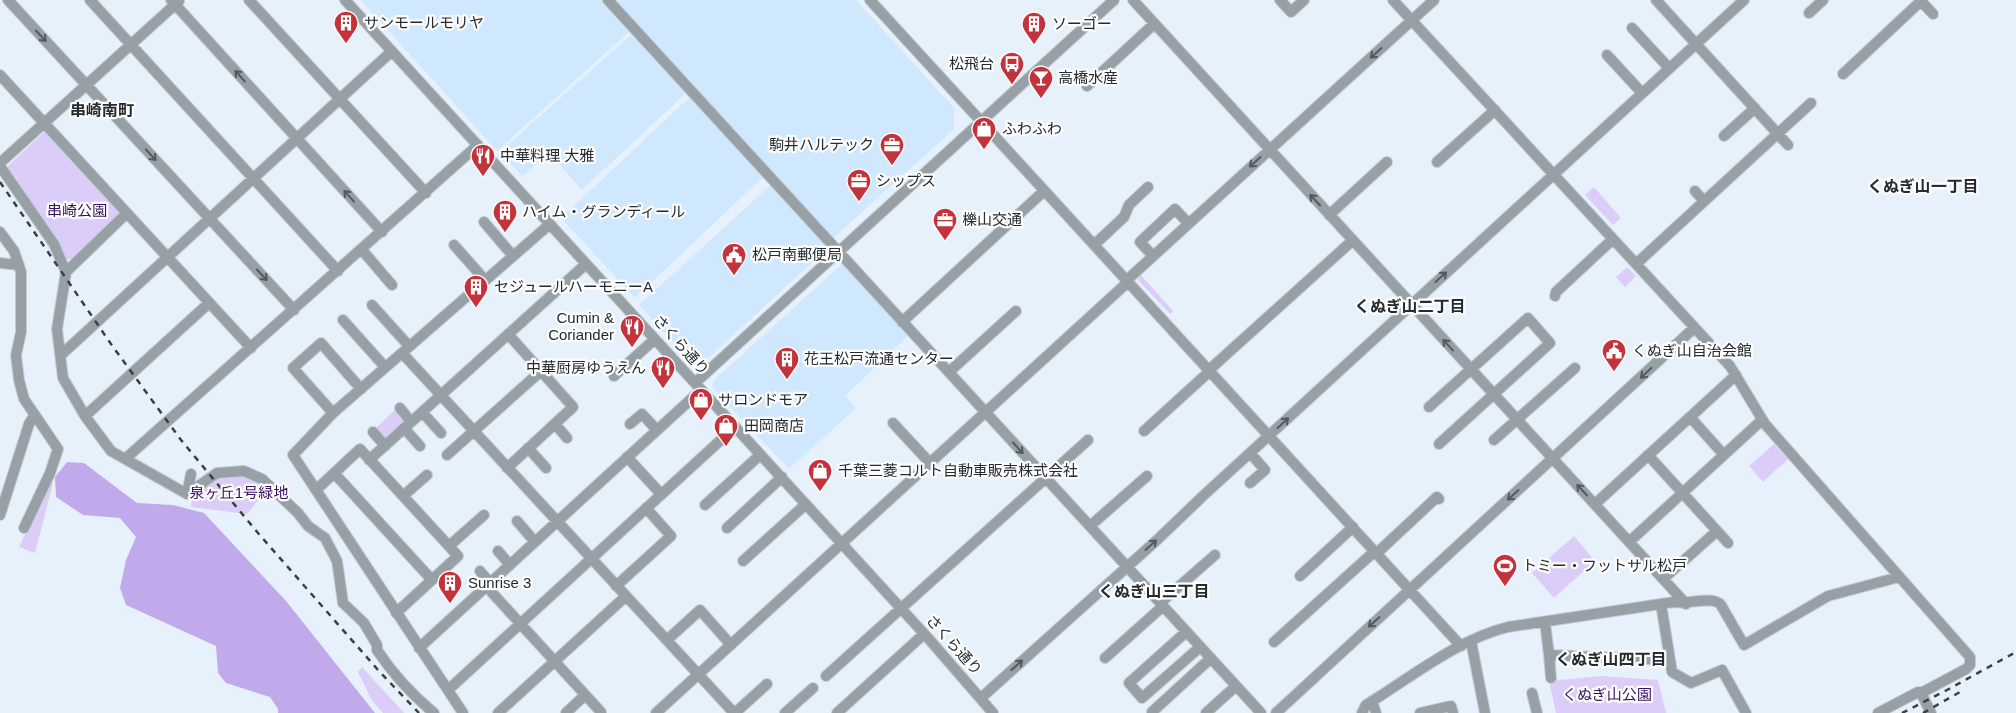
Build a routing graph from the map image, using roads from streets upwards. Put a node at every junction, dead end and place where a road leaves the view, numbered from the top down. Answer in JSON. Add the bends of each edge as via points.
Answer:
{"nodes":[{"id":1,"x":8,"y":0,"type":"edge"},
{"id":2,"x":90,"y":0,"type":"edge"},
{"id":3,"x":249,"y":0,"type":"edge"},
{"id":4,"x":345,"y":0,"type":"edge"},
{"id":5,"x":608,"y":0,"type":"edge"},
{"id":6,"x":870,"y":0,"type":"edge"},
{"id":7,"x":1114,"y":0,"type":"edge"},
{"id":8,"x":1133,"y":0,"type":"edge"},
{"id":9,"x":1280,"y":0,"type":"edge"},
{"id":10,"x":1304,"y":0,"type":"edge"},
{"id":11,"x":1393,"y":0,"type":"edge"},
{"id":12,"x":1434,"y":0,"type":"edge"},
{"id":13,"x":1656,"y":0,"type":"edge"},
{"id":14,"x":1744,"y":0,"type":"edge"},
{"id":15,"x":1823,"y":0,"type":"edge"},
{"id":16,"x":175,"y":1,"type":"edge"},
{"id":17,"x":1922,"y":1,"type":"edge"},
{"id":18,"x":1809,"y":13,"type":"dead end"},
{"id":19,"x":1933,"y":14,"type":"dead end"},
{"id":20,"x":1412,"y":20,"type":"junction"},
{"id":21,"x":1154,"y":24,"type":"junction"},
{"id":22,"x":1632,"y":28,"type":"dead end"},
{"id":23,"x":130,"y":44,"type":"junction"},
{"id":24,"x":1695,"y":44,"type":"junction"},
{"id":25,"x":392,"y":51,"type":"junction"},
{"id":26,"x":1608,"y":55,"type":"dead end"},
{"id":27,"x":1669,"y":68,"type":"junction"},
{"id":28,"x":1844,"y":74,"type":"dead end"},
{"id":29,"x":0,"y":75,"type":"edge"},
{"id":30,"x":86,"y":85,"type":"junction"},
{"id":31,"x":1087,"y":86,"type":"dead end"},
{"id":32,"x":1642,"y":93,"type":"junction"},
{"id":33,"x":339,"y":99,"type":"junction"},
{"id":34,"x":1811,"y":103,"type":"dead end"},
{"id":35,"x":1755,"y":108,"type":"junction"},
{"id":36,"x":1494,"y":110,"type":"junction"},
{"id":37,"x":981,"y":122,"type":"junction"},
{"id":38,"x":45,"y":124,"type":"junction"},
{"id":39,"x":1778,"y":133,"type":"junction"},
{"id":40,"x":1724,"y":136,"type":"dead end"},
{"id":41,"x":297,"y":138,"type":"junction"},
{"id":42,"x":478,"y":145,"type":"junction"},
{"id":43,"x":1788,"y":145,"type":"dead end"},
{"id":44,"x":1269,"y":150,"type":"junction"},
{"id":45,"x":1387,"y":162,"type":"dead end"},
{"id":46,"x":1438,"y":163,"type":"dead end"},
{"id":47,"x":0,"y":164,"type":"edge"},
{"id":48,"x":1554,"y":174,"type":"junction"},
{"id":49,"x":253,"y":178,"type":"junction"},
{"id":50,"x":1148,"y":187,"type":"dead end"},
{"id":51,"x":1044,"y":191,"type":"junction"},
{"id":52,"x":1695,"y":191,"type":"dead end"},
{"id":53,"x":426,"y":193,"type":"junction"},
{"id":54,"x":1704,"y":202,"type":"junction"},
{"id":55,"x":127,"y":213,"type":"junction"},
{"id":56,"x":1329,"y":215,"type":"junction"},
{"id":57,"x":210,"y":218,"type":"junction"},
{"id":58,"x":484,"y":222,"type":"dead end"},
{"id":59,"x":1188,"y":223,"type":"junction"},
{"id":60,"x":550,"y":224,"type":"junction"},
{"id":61,"x":0,"y":232,"type":"edge"},
{"id":62,"x":382,"y":232,"type":"junction"},
{"id":63,"x":1613,"y":239,"type":"junction"},
{"id":64,"x":1352,"y":240,"type":"junction"},
{"id":65,"x":454,"y":245,"type":"dead end"},
{"id":66,"x":1094,"y":245,"type":"junction"},
{"id":67,"x":362,"y":250,"type":"junction"},
{"id":68,"x":839,"y":252,"type":"junction"},
{"id":69,"x":513,"y":256,"type":"junction"},
{"id":70,"x":1153,"y":256,"type":"junction"},
{"id":71,"x":167,"y":257,"type":"junction"},
{"id":72,"x":0,"y":263,"type":"edge"},
{"id":73,"x":586,"y":264,"type":"junction"},
{"id":74,"x":1636,"y":264,"type":"junction"},
{"id":75,"x":19,"y":265,"type":"junction"},
{"id":76,"x":338,"y":271,"type":"junction"},
{"id":77,"x":66,"y":272,"type":"junction"},
{"id":78,"x":485,"y":280,"type":"junction"},
{"id":79,"x":1128,"y":281,"type":"junction"},
{"id":80,"x":392,"y":285,"type":"dead end"},
{"id":81,"x":1555,"y":296,"type":"dead end"},
{"id":82,"x":209,"y":302,"type":"junction"},
{"id":83,"x":1412,"y":304,"type":"junction"},
{"id":84,"x":372,"y":305,"type":"dead end"},
{"id":85,"x":294,"y":310,"type":"junction"},
{"id":86,"x":1016,"y":312,"type":"dead end"},
{"id":87,"x":343,"y":320,"type":"dead end"},
{"id":88,"x":902,"y":322,"type":"junction"},
{"id":89,"x":1694,"y":328,"type":"junction"},
{"id":90,"x":508,"y":334,"type":"junction"},
{"id":91,"x":655,"y":339,"type":"junction"},
{"id":92,"x":251,"y":348,"type":"junction"},
{"id":93,"x":406,"y":350,"type":"junction"},
{"id":94,"x":61,"y":355,"type":"junction"},
{"id":95,"x":385,"y":367,"type":"junction"},
{"id":96,"x":1575,"y":368,"type":"dead end"},
{"id":97,"x":1472,"y":369,"type":"junction"},
{"id":98,"x":541,"y":371,"type":"junction"},
{"id":99,"x":1210,"y":371,"type":"junction"},
{"id":100,"x":949,"y":372,"type":"junction"},
{"id":101,"x":1736,"y":375,"type":"junction"},
{"id":102,"x":614,"y":376,"type":"dead end"},
{"id":103,"x":698,"y":386,"type":"junction"},
{"id":104,"x":361,"y":389,"type":"junction"},
{"id":105,"x":1495,"y":394,"type":"junction"},
{"id":106,"x":441,"y":395,"type":"junction"},
{"id":107,"x":1429,"y":407,"type":"dead end"},
{"id":108,"x":400,"y":408,"type":"dead end"},
{"id":109,"x":422,"y":412,"type":"junction"},
{"id":110,"x":985,"y":412,"type":"junction"},
{"id":111,"x":333,"y":413,"type":"junction"},
{"id":112,"x":34,"y":416,"type":"junction"},
{"id":113,"x":85,"y":416,"type":"junction"},
{"id":114,"x":1690,"y":417,"type":"junction"},
{"id":115,"x":1517,"y":420,"type":"junction"},
{"id":116,"x":1762,"y":420,"type":"junction"},
{"id":117,"x":893,"y":423,"type":"dead end"},
{"id":118,"x":555,"y":424,"type":"junction"},
{"id":119,"x":630,"y":424,"type":"dead end"},
{"id":120,"x":408,"y":425,"type":"junction"},
{"id":121,"x":735,"y":427,"type":"junction"},
{"id":122,"x":657,"y":430,"type":"junction"},
{"id":123,"x":474,"y":431,"type":"junction"},
{"id":124,"x":1144,"y":431,"type":"dead end"},
{"id":125,"x":373,"y":432,"type":"dead end"},
{"id":126,"x":441,"y":433,"type":"dead end"},
{"id":127,"x":1269,"y":435,"type":"junction"},
{"id":128,"x":567,"y":438,"type":"dead end"},
{"id":129,"x":1088,"y":440,"type":"dead end"},
{"id":130,"x":1494,"y":440,"type":"dead end"},
{"id":131,"x":1439,"y":444,"type":"dead end"},
{"id":132,"x":385,"y":446,"type":"junction"},
{"id":133,"x":420,"y":446,"type":"dead end"},
{"id":134,"x":528,"y":448,"type":"junction"},
{"id":135,"x":1250,"y":453,"type":"junction"},
{"id":136,"x":447,"y":454,"type":"dead end"},
{"id":137,"x":760,"y":455,"type":"junction"},
{"id":138,"x":1648,"y":455,"type":"junction"},
{"id":139,"x":1724,"y":455,"type":"junction"},
{"id":140,"x":627,"y":457,"type":"junction"},
{"id":141,"x":1553,"y":459,"type":"junction"},
{"id":142,"x":125,"y":460,"type":"junction"},
{"id":143,"x":369,"y":460,"type":"junction"},
{"id":144,"x":930,"y":463,"type":"junction"},
{"id":145,"x":507,"y":468,"type":"junction"},
{"id":146,"x":546,"y":468,"type":"dead end"},
{"id":147,"x":334,"y":473,"type":"junction"},
{"id":148,"x":191,"y":474,"type":"dead end"},
{"id":149,"x":427,"y":475,"type":"dead end"},
{"id":150,"x":1147,"y":476,"type":"dead end"},
{"id":151,"x":782,"y":477,"type":"junction"},
{"id":152,"x":1045,"y":478,"type":"junction"},
{"id":153,"x":1250,"y":483,"type":"dead end"},
{"id":154,"x":316,"y":490,"type":"junction"},
{"id":155,"x":1683,"y":493,"type":"junction"},
{"id":156,"x":187,"y":494,"type":"junction"},
{"id":157,"x":661,"y":494,"type":"junction"},
{"id":158,"x":403,"y":496,"type":"junction"},
{"id":159,"x":1439,"y":499,"type":"dead end"},
{"id":160,"x":806,"y":504,"type":"junction"},
{"id":161,"x":1595,"y":504,"type":"junction"},
{"id":162,"x":705,"y":505,"type":"dead end"},
{"id":163,"x":646,"y":508,"type":"junction"},
{"id":164,"x":0,"y":515,"type":"edge"},
{"id":165,"x":484,"y":515,"type":"dead end"},
{"id":166,"x":516,"y":521,"type":"dead end"},
{"id":167,"x":557,"y":522,"type":"junction"},
{"id":168,"x":1090,"y":526,"type":"junction"},
{"id":169,"x":24,"y":528,"type":"dead end"},
{"id":170,"x":727,"y":528,"type":"dead end"},
{"id":171,"x":1353,"y":528,"type":"junction"},
{"id":172,"x":1717,"y":531,"type":"junction"},
{"id":173,"x":535,"y":542,"type":"junction"},
{"id":174,"x":1629,"y":542,"type":"junction"},
{"id":175,"x":842,"y":543,"type":"junction"},
{"id":176,"x":1728,"y":543,"type":"dead end"},
{"id":177,"x":449,"y":546,"type":"junction"},
{"id":178,"x":498,"y":551,"type":"dead end"},
{"id":179,"x":1376,"y":552,"type":"junction"},
{"id":180,"x":1216,"y":555,"type":"dead end"},
{"id":181,"x":591,"y":560,"type":"junction"},
{"id":182,"x":743,"y":561,"type":"dead end"},
{"id":183,"x":510,"y":565,"type":"junction"},
{"id":184,"x":1127,"y":566,"type":"junction"},
{"id":185,"x":480,"y":571,"type":"dead end"},
{"id":186,"x":1300,"y":576,"type":"dead end"},
{"id":187,"x":1899,"y":577,"type":"junction"},
{"id":188,"x":1663,"y":579,"type":"junction"},
{"id":189,"x":432,"y":580,"type":"junction"},
{"id":190,"x":488,"y":584,"type":"junction"},
{"id":191,"x":616,"y":586,"type":"junction"},
{"id":192,"x":1411,"y":590,"type":"junction"},
{"id":193,"x":625,"y":597,"type":"junction"},
{"id":194,"x":1661,"y":604,"type":"junction"},
{"id":195,"x":1686,"y":604,"type":"junction"},
{"id":196,"x":1161,"y":605,"type":"junction"},
{"id":197,"x":900,"y":608,"type":"junction"},
{"id":198,"x":396,"y":613,"type":"junction"},
{"id":199,"x":1545,"y":622,"type":"junction"},
{"id":200,"x":521,"y":624,"type":"junction"},
{"id":201,"x":1186,"y":632,"type":"junction"},
{"id":202,"x":924,"y":634,"type":"junction"},
{"id":203,"x":666,"y":640,"type":"junction"},
{"id":204,"x":1471,"y":641,"type":"junction"},
{"id":205,"x":1274,"y":642,"type":"dead end"},
{"id":206,"x":731,"y":645,"type":"junction"},
{"id":207,"x":1461,"y":646,"type":"junction"},
{"id":208,"x":1200,"y":647,"type":"junction"},
{"id":209,"x":419,"y":648,"type":"junction"},
{"id":210,"x":1549,"y":655,"type":"junction"},
{"id":211,"x":1105,"y":658,"type":"dead end"},
{"id":212,"x":1211,"y":658,"type":"junction"},
{"id":213,"x":1670,"y":660,"type":"junction"},
{"id":214,"x":555,"y":662,"type":"junction"},
{"id":215,"x":698,"y":675,"type":"junction"},
{"id":216,"x":826,"y":676,"type":"dead end"},
{"id":217,"x":1551,"y":678,"type":"dead end"},
{"id":218,"x":767,"y":684,"type":"dead end"},
{"id":219,"x":1236,"y":686,"type":"junction"},
{"id":220,"x":813,"y":688,"type":"dead end"},
{"id":221,"x":448,"y":690,"type":"junction"},
{"id":222,"x":1532,"y":693,"type":"dead end"},
{"id":223,"x":1921,"y":693,"type":"junction"},
{"id":224,"x":585,"y":695,"type":"junction"},
{"id":225,"x":981,"y":698,"type":"junction"},
{"id":226,"x":1372,"y":701,"type":"junction"},
{"id":227,"x":1930,"y":711,"type":"edge"},
{"id":228,"x":600,"y":712,"type":"edge"},
{"id":229,"x":1152,"y":712,"type":"edge"},
{"id":230,"x":434,"y":713,"type":"edge"},
{"id":231,"x":463,"y":713,"type":"edge"},
{"id":232,"x":498,"y":713,"type":"edge"},
{"id":233,"x":566,"y":713,"type":"edge"},
{"id":234,"x":656,"y":713,"type":"edge"},
{"id":235,"x":734,"y":713,"type":"edge"},
{"id":236,"x":786,"y":713,"type":"edge"},
{"id":237,"x":837,"y":713,"type":"edge"},
{"id":238,"x":993,"y":713,"type":"edge"},
{"id":239,"x":1206,"y":713,"type":"edge"},
{"id":240,"x":1261,"y":713,"type":"edge"},
{"id":241,"x":1276,"y":713,"type":"edge"},
{"id":242,"x":1362,"y":713,"type":"edge"},
{"id":243,"x":1376,"y":713,"type":"edge"},
{"id":244,"x":1420,"y":713,"type":"edge"},
{"id":245,"x":1452,"y":713,"type":"edge"},
{"id":246,"x":1485,"y":713,"type":"edge"},
{"id":247,"x":1537,"y":713,"type":"edge"},
{"id":248,"x":1746,"y":713,"type":"edge"},
{"id":249,"x":1878,"y":713,"type":"edge"}],
"edges":[{"from":1,"to":30,"type":"street","one_way":true},
{"from":2,"to":23,"type":"street"},
{"from":3,"to":33,"type":"street"},
{"from":4,"to":25,"type":"street","name":"さくら通り"},
{"from":5,"to":68,"type":"street"},
{"from":6,"to":37,"type":"street"},
{"from":7,"to":37,"type":"street"},
{"from":8,"to":21,"type":"street"},
{"from":9,"to":10,"type":"street","via":[[1291,12]]},
{"from":11,"to":20,"type":"street"},
{"from":12,"to":20,"type":"street"},
{"from":13,"to":24,"type":"street"},
{"from":14,"to":24,"type":"street"},
{"from":15,"to":18,"type":"street"},
{"from":16,"to":23,"type":"street"},
{"from":41,"to":16,"type":"street","one_way":true},
{"from":17,"to":19,"type":"street"},
{"from":17,"to":28,"type":"street"},
{"from":20,"to":36,"type":"street"},
{"from":20,"to":44,"type":"street","one_way":true},
{"from":21,"to":31,"type":"street"},
{"from":21,"to":44,"type":"street"},
{"from":22,"to":27,"type":"street"},
{"from":23,"to":30,"type":"street"},
{"from":23,"to":49,"type":"street"},
{"from":24,"to":27,"type":"street"},
{"from":24,"to":35,"type":"street"},
{"from":25,"to":33,"type":"street"},
{"from":25,"to":42,"type":"street","name":"さくら通り"},
{"from":26,"to":32,"type":"street"},
{"from":27,"to":32,"type":"street"},
{"from":29,"to":38,"type":"street"},
{"from":30,"to":38,"type":"street"},
{"from":30,"to":57,"type":"street","one_way":true},
{"from":32,"to":48,"type":"street"},
{"from":33,"to":41,"type":"street"},
{"from":33,"to":53,"type":"street"},
{"from":34,"to":39,"type":"street"},
{"from":35,"to":39,"type":"street"},
{"from":35,"to":40,"type":"street"},
{"from":36,"to":46,"type":"street"},
{"from":36,"to":48,"type":"street"},
{"from":37,"to":51,"type":"street"},
{"from":37,"to":68,"type":"street"},
{"from":38,"to":47,"type":"street"},
{"from":38,"to":55,"type":"street"},
{"from":39,"to":43,"type":"street"},
{"from":39,"to":54,"type":"street"},
{"from":41,"to":49,"type":"street"},
{"from":62,"to":41,"type":"street","one_way":true},
{"from":42,"to":53,"type":"street"},
{"from":42,"to":60,"type":"street","name":"さくら通り"},
{"from":56,"to":44,"type":"street","one_way":true},
{"from":44,"to":59,"type":"street","one_way":true},
{"from":45,"to":56,"type":"street"},
{"from":47,"to":77,"type":"street","via":[[54,244]]},
{"from":48,"to":63,"type":"street"},
{"from":83,"to":48,"type":"street","one_way":true},
{"from":49,"to":57,"type":"street"},
{"from":49,"to":76,"type":"street"},
{"from":50,"to":66,"type":"street","via":[[1129,205],[1124,217]]},
{"from":51,"to":66,"type":"street"},
{"from":51,"to":88,"type":"street"},
{"from":52,"to":54,"type":"street"},
{"from":53,"to":62,"type":"street"},
{"from":54,"to":74,"type":"street"},
{"from":55,"to":71,"type":"street"},
{"from":55,"to":77,"type":"street"},
{"from":56,"to":64,"type":"street"},
{"from":57,"to":71,"type":"street"},
{"from":57,"to":85,"type":"street","one_way":true},
{"from":58,"to":69,"type":"street"},
{"from":59,"to":70,"type":"street"},
{"from":59,"to":70,"type":"street","via":[[1175,209],[1140,242]]},
{"from":60,"to":69,"type":"street"},
{"from":60,"to":73,"type":"street","name":"さくら通り"},
{"from":61,"to":75,"type":"street","via":[[14,251]]},
{"from":62,"to":67,"type":"street"},
{"from":63,"to":74,"type":"street"},
{"from":63,"to":81,"type":"street"},
{"from":64,"to":83,"type":"street"},
{"from":64,"to":99,"type":"street"},
{"from":65,"to":78,"type":"street"},
{"from":66,"to":79,"type":"street"},
{"from":67,"to":76,"type":"street"},
{"from":67,"to":80,"type":"street"},
{"from":68,"to":88,"type":"street"},
{"from":68,"to":103,"type":"street"},
{"from":69,"to":78,"type":"street"},
{"from":70,"to":79,"type":"street"},
{"from":71,"to":82,"type":"street"},
{"from":71,"to":94,"type":"street"},
{"from":72,"to":75,"type":"street"},
{"from":73,"to":90,"type":"street"},
{"from":73,"to":91,"type":"street","name":"さくら通り"},
{"from":74,"to":89,"type":"street"},
{"from":75,"to":112,"type":"street","via":[[21,332],[16,355],[24,399]]},
{"from":76,"to":85,"type":"street"},
{"from":77,"to":94,"type":"street","via":[[57,329]]},
{"from":78,"to":93,"type":"street"},
{"from":79,"to":99,"type":"street"},
{"from":79,"to":110,"type":"street"},
{"from":82,"to":92,"type":"street"},
{"from":82,"to":113,"type":"street"},
{"from":97,"to":83,"type":"street","one_way":true},
{"from":127,"to":83,"type":"street","one_way":true},
{"from":84,"to":93,"type":"street"},
{"from":85,"to":92,"type":"street"},
{"from":86,"to":100,"type":"street"},
{"from":87,"to":95,"type":"street"},
{"from":88,"to":100,"type":"street"},
{"from":89,"to":101,"type":"street"},
{"from":89,"to":141,"type":"street","one_way":true},
{"from":90,"to":98,"type":"street"},
{"from":90,"to":106,"type":"street"},
{"from":91,"to":102,"type":"street"},
{"from":91,"to":103,"type":"street","name":"さくら通り"},
{"from":92,"to":142,"type":"street"},
{"from":93,"to":95,"type":"street"},
{"from":93,"to":106,"type":"street"},
{"from":94,"to":113,"type":"street","via":[[64,378]]},
{"from":95,"to":104,"type":"street"},
{"from":96,"to":115,"type":"street"},
{"from":97,"to":105,"type":"street"},
{"from":97,"to":105,"type":"street","via":[[1528,318],[1550,343]]},
{"from":97,"to":107,"type":"street"},
{"from":98,"to":118,"type":"street","via":[[573,407]]},
{"from":98,"to":123,"type":"street"},
{"from":99,"to":124,"type":"street"},
{"from":99,"to":127,"type":"street"},
{"from":100,"to":110,"type":"street"},
{"from":101,"to":114,"type":"street"},
{"from":101,"to":116,"type":"street"},
{"from":103,"to":121,"type":"street","name":"さくら通り"},
{"from":103,"to":122,"type":"street"},
{"from":104,"to":111,"type":"street"},
{"from":104,"to":111,"type":"street","via":[[321,343],[293,368]]},
{"from":105,"to":115,"type":"street"},
{"from":105,"to":131,"type":"street"},
{"from":106,"to":109,"type":"street"},
{"from":106,"to":123,"type":"street"},
{"from":108,"to":120,"type":"street"},
{"from":109,"to":120,"type":"street"},
{"from":109,"to":126,"type":"street"},
{"from":110,"to":144,"type":"street"},
{"from":110,"to":152,"type":"street","one_way":true},
{"from":111,"to":154,"type":"street","via":[[293,455]]},
{"from":112,"to":164,"type":"street"},
{"from":112,"to":169,"type":"street","via":[[58,449]]},
{"from":113,"to":142,"type":"street","via":[[111,451]]},
{"from":114,"to":138,"type":"street"},
{"from":114,"to":139,"type":"street"},
{"from":115,"to":130,"type":"street"},
{"from":115,"to":141,"type":"street"},
{"from":116,"to":139,"type":"street"},
{"from":116,"to":187,"type":"street"},
{"from":117,"to":144,"type":"street"},
{"from":118,"to":128,"type":"street"},
{"from":118,"to":134,"type":"street"},
{"from":119,"to":122,"type":"street","via":[[642,414]]},
{"from":120,"to":132,"type":"street"},
{"from":120,"to":133,"type":"street"},
{"from":121,"to":137,"type":"street","name":"さくら通り"},
{"from":121,"to":157,"type":"street"},
{"from":122,"to":140,"type":"street"},
{"from":123,"to":136,"type":"street"},
{"from":123,"to":145,"type":"street"},
{"from":125,"to":132,"type":"street"},
{"from":127,"to":135,"type":"street"},
{"from":127,"to":171,"type":"street"},
{"from":129,"to":152,"type":"street"},
{"from":132,"to":143,"type":"street"},
{"from":134,"to":145,"type":"street"},
{"from":134,"to":146,"type":"street"},
{"from":135,"to":153,"type":"street","via":[[1265,470]]},
{"from":184,"to":135,"type":"street","one_way":true},
{"from":137,"to":151,"type":"street","name":"さくら通り"},
{"from":137,"to":162,"type":"street"},
{"from":138,"to":155,"type":"street"},
{"from":138,"to":161,"type":"street"},
{"from":139,"to":155,"type":"street"},
{"from":140,"to":157,"type":"street"},
{"from":140,"to":167,"type":"street"},
{"from":161,"to":141,"type":"street","one_way":true},
{"from":141,"to":192,"type":"street","one_way":true},
{"from":142,"to":156,"type":"street"},
{"from":143,"to":147,"type":"street","via":[[360,450]]},
{"from":143,"to":158,"type":"street"},
{"from":144,"to":175,"type":"street"},
{"from":145,"to":167,"type":"street"},
{"from":147,"to":154,"type":"street"},
{"from":147,"to":189,"type":"street"},
{"from":148,"to":156,"type":"street"},
{"from":149,"to":158,"type":"street"},
{"from":150,"to":168,"type":"street"},
{"from":151,"to":160,"type":"street","name":"さくら通り"},
{"from":151,"to":170,"type":"street"},
{"from":152,"to":168,"type":"street"},
{"from":152,"to":197,"type":"street"},
{"from":154,"to":198,"type":"street"},
{"from":155,"to":172,"type":"street"},
{"from":155,"to":174,"type":"street"},
{"from":156,"to":230,"type":"street","via":[[218,473],[244,471],[262,479],[324,538],[337,561],[343,603],[364,623],[377,645],[376,650],[392,672]]},
{"from":157,"to":163,"type":"street"},
{"from":158,"to":177,"type":"street"},
{"from":159,"to":179,"type":"street","via":[[1437,497]]},
{"from":160,"to":175,"type":"street","name":"さくら通り"},
{"from":160,"to":182,"type":"street"},
{"from":161,"to":174,"type":"street"},
{"from":163,"to":181,"type":"street"},
{"from":163,"to":191,"type":"street","via":[[671,536]]},
{"from":165,"to":177,"type":"street"},
{"from":166,"to":173,"type":"street"},
{"from":167,"to":173,"type":"street"},
{"from":167,"to":181,"type":"street"},
{"from":168,"to":184,"type":"street"},
{"from":171,"to":179,"type":"street"},
{"from":171,"to":186,"type":"street"},
{"from":172,"to":176,"type":"street"},
{"from":172,"to":188,"type":"street"},
{"from":173,"to":183,"type":"street"},
{"from":174,"to":188,"type":"street"},
{"from":175,"to":197,"type":"street","name":"さくら通り"},
{"from":175,"to":206,"type":"street"},
{"from":177,"to":189,"type":"street","via":[[458,556]]},
{"from":178,"to":183,"type":"street"},
{"from":179,"to":192,"type":"street"},
{"from":179,"to":205,"type":"street"},
{"from":180,"to":196,"type":"street"},
{"from":181,"to":191,"type":"street"},
{"from":181,"to":200,"type":"street"},
{"from":183,"to":190,"type":"street"},
{"from":184,"to":196,"type":"street"},
{"from":225,"to":184,"type":"street","one_way":true},
{"from":185,"to":190,"type":"street"},
{"from":187,"to":195,"type":"street","via":[[1828,596],[1744,645],[1718,602]]},
{"from":187,"to":223,"type":"street","via":[[1970,657],[1970,665],[1966,668]]},
{"from":188,"to":195,"type":"street"},
{"from":189,"to":198,"type":"street"},
{"from":190,"to":200,"type":"street"},
{"from":190,"to":209,"type":"street"},
{"from":191,"to":193,"type":"street"},
{"from":192,"to":207,"type":"street"},
{"from":192,"to":241,"type":"street","one_way":true},
{"from":193,"to":203,"type":"street"},
{"from":193,"to":214,"type":"street"},
{"from":194,"to":195,"type":"street"},
{"from":194,"to":199,"type":"street"},
{"from":194,"to":213,"type":"street"},
{"from":196,"to":201,"type":"street"},
{"from":196,"to":211,"type":"street"},
{"from":197,"to":202,"type":"street","name":"さくら通り"},
{"from":197,"to":216,"type":"street"},
{"from":198,"to":209,"type":"street"},
{"from":199,"to":204,"type":"street","via":[[1487,632]]},
{"from":199,"to":210,"type":"street"},
{"from":200,"to":214,"type":"street"},
{"from":200,"to":221,"type":"street"},
{"from":201,"to":208,"type":"street"},
{"from":201,"to":208,"type":"street","via":[[1129,683],[1142,698]]},
{"from":202,"to":225,"type":"street","name":"さくら通り"},
{"from":202,"to":237,"type":"street"},
{"from":203,"to":206,"type":"street","via":[[700,610]]},
{"from":203,"to":215,"type":"street"},
{"from":204,"to":207,"type":"street"},
{"from":204,"to":246,"type":"street"},
{"from":206,"to":215,"type":"street"},
{"from":207,"to":226,"type":"street"},
{"from":208,"to":212,"type":"street"},
{"from":209,"to":221,"type":"street"},
{"from":210,"to":213,"type":"street"},
{"from":210,"to":217,"type":"street"},
{"from":212,"to":219,"type":"street"},
{"from":212,"to":229,"type":"street"},
{"from":213,"to":248,"type":"street","via":[[1672,672],[1691,683],[1722,670]]},
{"from":214,"to":224,"type":"street"},
{"from":214,"to":232,"type":"street"},
{"from":215,"to":234,"type":"street"},
{"from":215,"to":235,"type":"street"},
{"from":218,"to":235,"type":"street"},
{"from":219,"to":239,"type":"street"},
{"from":219,"to":240,"type":"street"},
{"from":220,"to":236,"type":"street"},
{"from":221,"to":231,"type":"street"},
{"from":222,"to":247,"type":"street"},
{"from":223,"to":227,"type":"street"},
{"from":223,"to":249,"type":"street"},
{"from":224,"to":228,"type":"street"},
{"from":224,"to":233,"type":"street"},
{"from":225,"to":238,"type":"street","name":"さくら通り"},
{"from":226,"to":242,"type":"street"},
{"from":226,"to":243,"type":"street"},
{"from":244,"to":245,"type":"street","via":[[1451,706]]}]}
